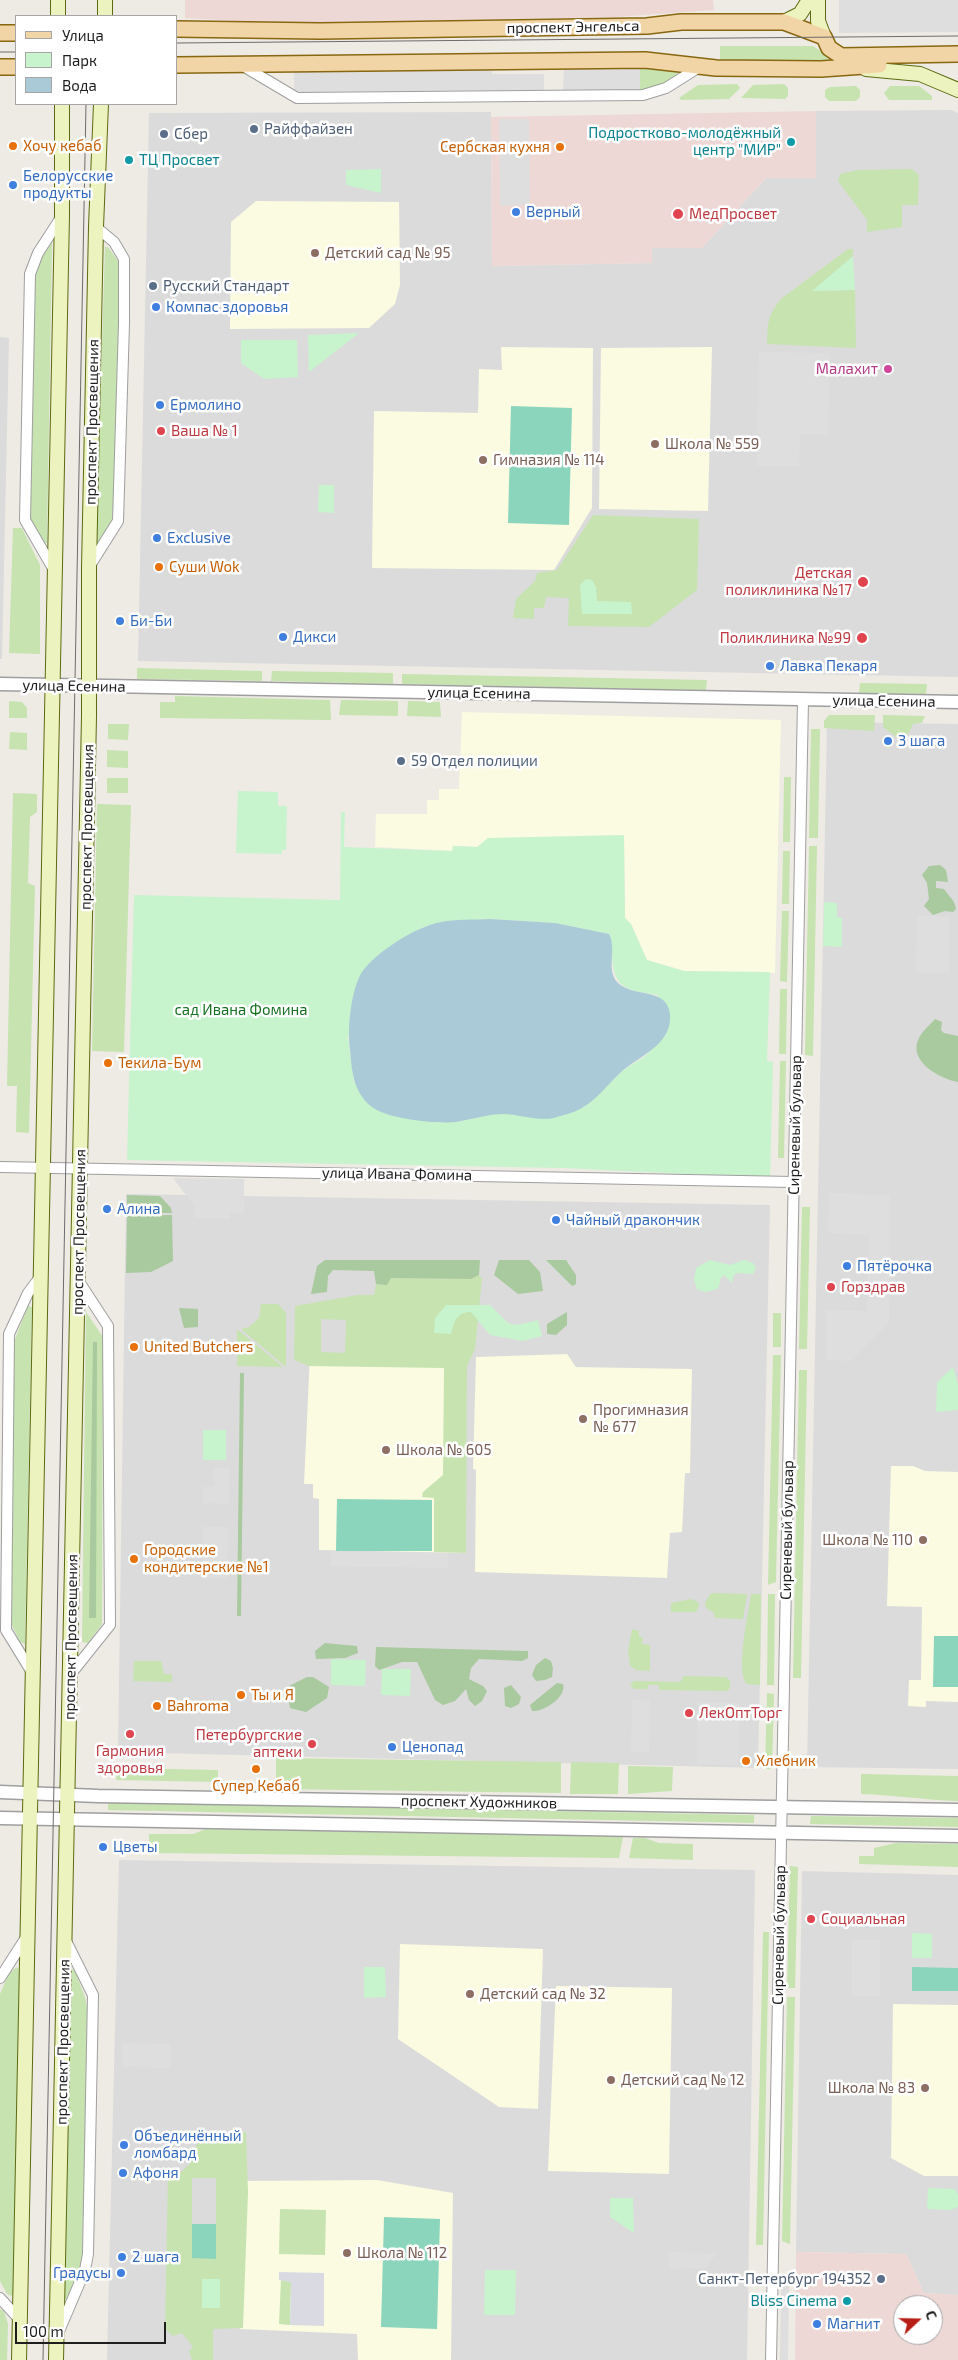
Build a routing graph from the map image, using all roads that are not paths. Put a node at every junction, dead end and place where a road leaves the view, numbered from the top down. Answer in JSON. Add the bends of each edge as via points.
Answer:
{"nodes":[{"id":1,"x":58,"y":0,"type":"edge"},
{"id":2,"x":105,"y":0,"type":"edge"},
{"id":3,"x":809,"y":0,"type":"edge"},
{"id":4,"x":818,"y":0,"type":"edge"},
{"id":5,"x":58,"y":15,"type":"edge"},
{"id":6,"x":104,"y":15,"type":"edge"},
{"id":7,"x":784,"y":22,"type":"junction"},
{"id":8,"x":178,"y":29,"type":"edge"},
{"id":9,"x":15,"y":32,"type":"edge"},
{"id":10,"x":0,"y":33,"type":"edge"},
{"id":11,"x":824,"y":37,"type":"junction"},
{"id":12,"x":958,"y":54,"type":"edge"},
{"id":13,"x":240,"y":64,"type":"junction"},
{"id":14,"x":958,"y":64,"type":"edge"},
{"id":15,"x":178,"y":65,"type":"edge"},
{"id":16,"x":700,"y":66,"type":"junction"},
{"id":17,"x":0,"y":67,"type":"edge"},
{"id":18,"x":15,"y":67,"type":"edge"},
{"id":19,"x":855,"y":68,"type":"junction"},
{"id":20,"x":958,"y":90,"type":"edge"},
{"id":21,"x":62,"y":105,"type":"edge"},
{"id":22,"x":101,"y":105,"type":"edge"},
{"id":23,"x":62,"y":215,"type":"junction"},
{"id":24,"x":96,"y":227,"type":"junction"},
{"id":25,"x":89,"y":568,"type":"junction"},
{"id":26,"x":55,"y":570,"type":"junction"},
{"id":27,"x":0,"y":684,"type":"edge"},
{"id":28,"x":51,"y":685,"type":"junction"},
{"id":29,"x":90,"y":686,"type":"junction"},
{"id":30,"x":803,"y":700,"type":"junction"},
{"id":31,"x":958,"y":702,"type":"edge"},
{"id":32,"x":0,"y":1167,"type":"edge"},
{"id":33,"x":42,"y":1168,"type":"junction"},
{"id":34,"x":80,"y":1168,"type":"junction"},
{"id":35,"x":794,"y":1182,"type":"junction"},
{"id":36,"x":40,"y":1277,"type":"junction"},
{"id":37,"x":78,"y":1280,"type":"junction"},
{"id":38,"x":33,"y":1674,"type":"junction"},
{"id":39,"x":70,"y":1676,"type":"junction"},
{"id":40,"x":0,"y":1792,"type":"edge"},
{"id":41,"x":31,"y":1792,"type":"junction"},
{"id":42,"x":68,"y":1796,"type":"junction"},
{"id":43,"x":781,"y":1807,"type":"junction"},
{"id":44,"x":958,"y":1810,"type":"edge"},
{"id":45,"x":0,"y":1818,"type":"edge"},
{"id":46,"x":30,"y":1819,"type":"junction"},
{"id":47,"x":67,"y":1821,"type":"junction"},
{"id":48,"x":781,"y":1833,"type":"junction"},
{"id":49,"x":958,"y":1836,"type":"edge"},
{"id":50,"x":28,"y":1935,"type":"junction"},
{"id":51,"x":65,"y":1940,"type":"junction"},
{"id":52,"x":0,"y":1978,"type":"edge"},
{"id":53,"x":0,"y":2298,"type":"edge"},
{"id":54,"x":20,"y":2320,"type":"junction"},
{"id":55,"x":57,"y":2337,"type":"junction"},
{"id":56,"x":19,"y":2360,"type":"edge"},
{"id":57,"x":56,"y":2360,"type":"edge"},
{"id":58,"x":770,"y":2360,"type":"edge"}],
"edges":[{"from":1,"to":5,"type":"main road"},
{"from":2,"to":6,"type":"main road"},
{"from":3,"to":7,"type":"main road","via":[[800,14]]},
{"from":4,"to":11,"type":"main road","via":[[818,21]]},
{"from":7,"to":8,"type":"main road","name":"проспект Энгельса","via":[[320,31]]},
{"from":7,"to":11,"type":"main road","name":"проспект Энгельса"},
{"from":9,"to":10,"type":"main road"},
{"from":11,"to":12,"type":"main road","name":"проспект Энгельса","via":[[829,48],[841,56]]},
{"from":13,"to":15,"type":"main road"},
{"from":13,"to":16,"type":"main road","via":[[645,60]]},
{"from":13,"to":16,"type":"street","via":[[297,98],[643,95],[666,88]]},
{"from":14,"to":19,"type":"main road"},
{"from":16,"to":19,"type":"main road"},
{"from":17,"to":18,"type":"main road"},
{"from":19,"to":20,"type":"main road","via":[[920,74]]},
{"from":21,"to":23,"type":"main road"},
{"from":22,"to":24,"type":"main road","name":"проспект Просвещения"},
{"from":23,"to":26,"type":"main road"},
{"from":23,"to":26,"type":"street","via":[[38,253],[30,274],[26,520]]},
{"from":24,"to":25,"type":"main road","name":"проспект Просвещения"},
{"from":24,"to":25,"type":"street","via":[[114,242],[124,259],[124,323],[118,520]]},
{"from":25,"to":29,"type":"main road","name":"проспект Просвещения"},
{"from":26,"to":28,"type":"main road"},
{"from":27,"to":28,"type":"street","name":"улица Есенина"},
{"from":28,"to":29,"type":"street","name":"улица Есенина"},
{"from":28,"to":33,"type":"main road"},
{"from":29,"to":30,"type":"street","name":"улица Есенина"},
{"from":29,"to":34,"type":"main road","name":"проспект Просвещения"},
{"from":30,"to":31,"type":"street","name":"улица Есенина"},
{"from":30,"to":35,"type":"street","name":"Сиреневый бульвар"},
{"from":32,"to":33,"type":"street","name":"улица Ивана Фомина"},
{"from":33,"to":34,"type":"street","name":"улица Ивана Фомина"},
{"from":33,"to":36,"type":"main road"},
{"from":34,"to":35,"type":"street","name":"улица Ивана Фомина"},
{"from":34,"to":37,"type":"main road","name":"проспект Просвещения"},
{"from":35,"to":43,"type":"street","name":"Сиреневый бульвар"},
{"from":36,"to":38,"type":"main road"},
{"from":36,"to":38,"type":"street","via":[[28,1293],[9,1334],[6,1630]]},
{"from":37,"to":39,"type":"main road","name":"проспект Просвещения"},
{"from":37,"to":39,"type":"street","via":[[108,1326],[110,1625]]},
{"from":38,"to":41,"type":"main road"},
{"from":39,"to":42,"type":"main road","name":"проспект Просвещения"},
{"from":40,"to":41,"type":"street","name":"проспект Художников"},
{"from":41,"to":42,"type":"street","name":"проспект Художников"},
{"from":41,"to":46,"type":"main road"},
{"from":42,"to":43,"type":"street","name":"проспект Художников"},
{"from":42,"to":47,"type":"main road","name":"проспект Просвещения"},
{"from":43,"to":44,"type":"street","name":"проспект Художников"},
{"from":43,"to":48,"type":"street","name":"Сиреневый бульвар"},
{"from":45,"to":46,"type":"street","name":"проспект Художников"},
{"from":46,"to":47,"type":"street","name":"проспект Художников"},
{"from":46,"to":50,"type":"main road"},
{"from":47,"to":48,"type":"street","name":"проспект Художников"},
{"from":47,"to":51,"type":"main road","name":"проспект Просвещения"},
{"from":48,"to":49,"type":"street","name":"проспект Художников"},
{"from":48,"to":58,"type":"street","name":"Сиреневый бульвар"},
{"from":50,"to":52,"type":"street"},
{"from":50,"to":54,"type":"main road"},
{"from":51,"to":55,"type":"main road","name":"проспект Просвещения"},
{"from":51,"to":55,"type":"street","via":[[93,1995],[88,2254],[85,2270]]},
{"from":53,"to":54,"type":"street"},
{"from":54,"to":56,"type":"main road"},
{"from":55,"to":57,"type":"main road","name":"проспект Просвещения"}]}
